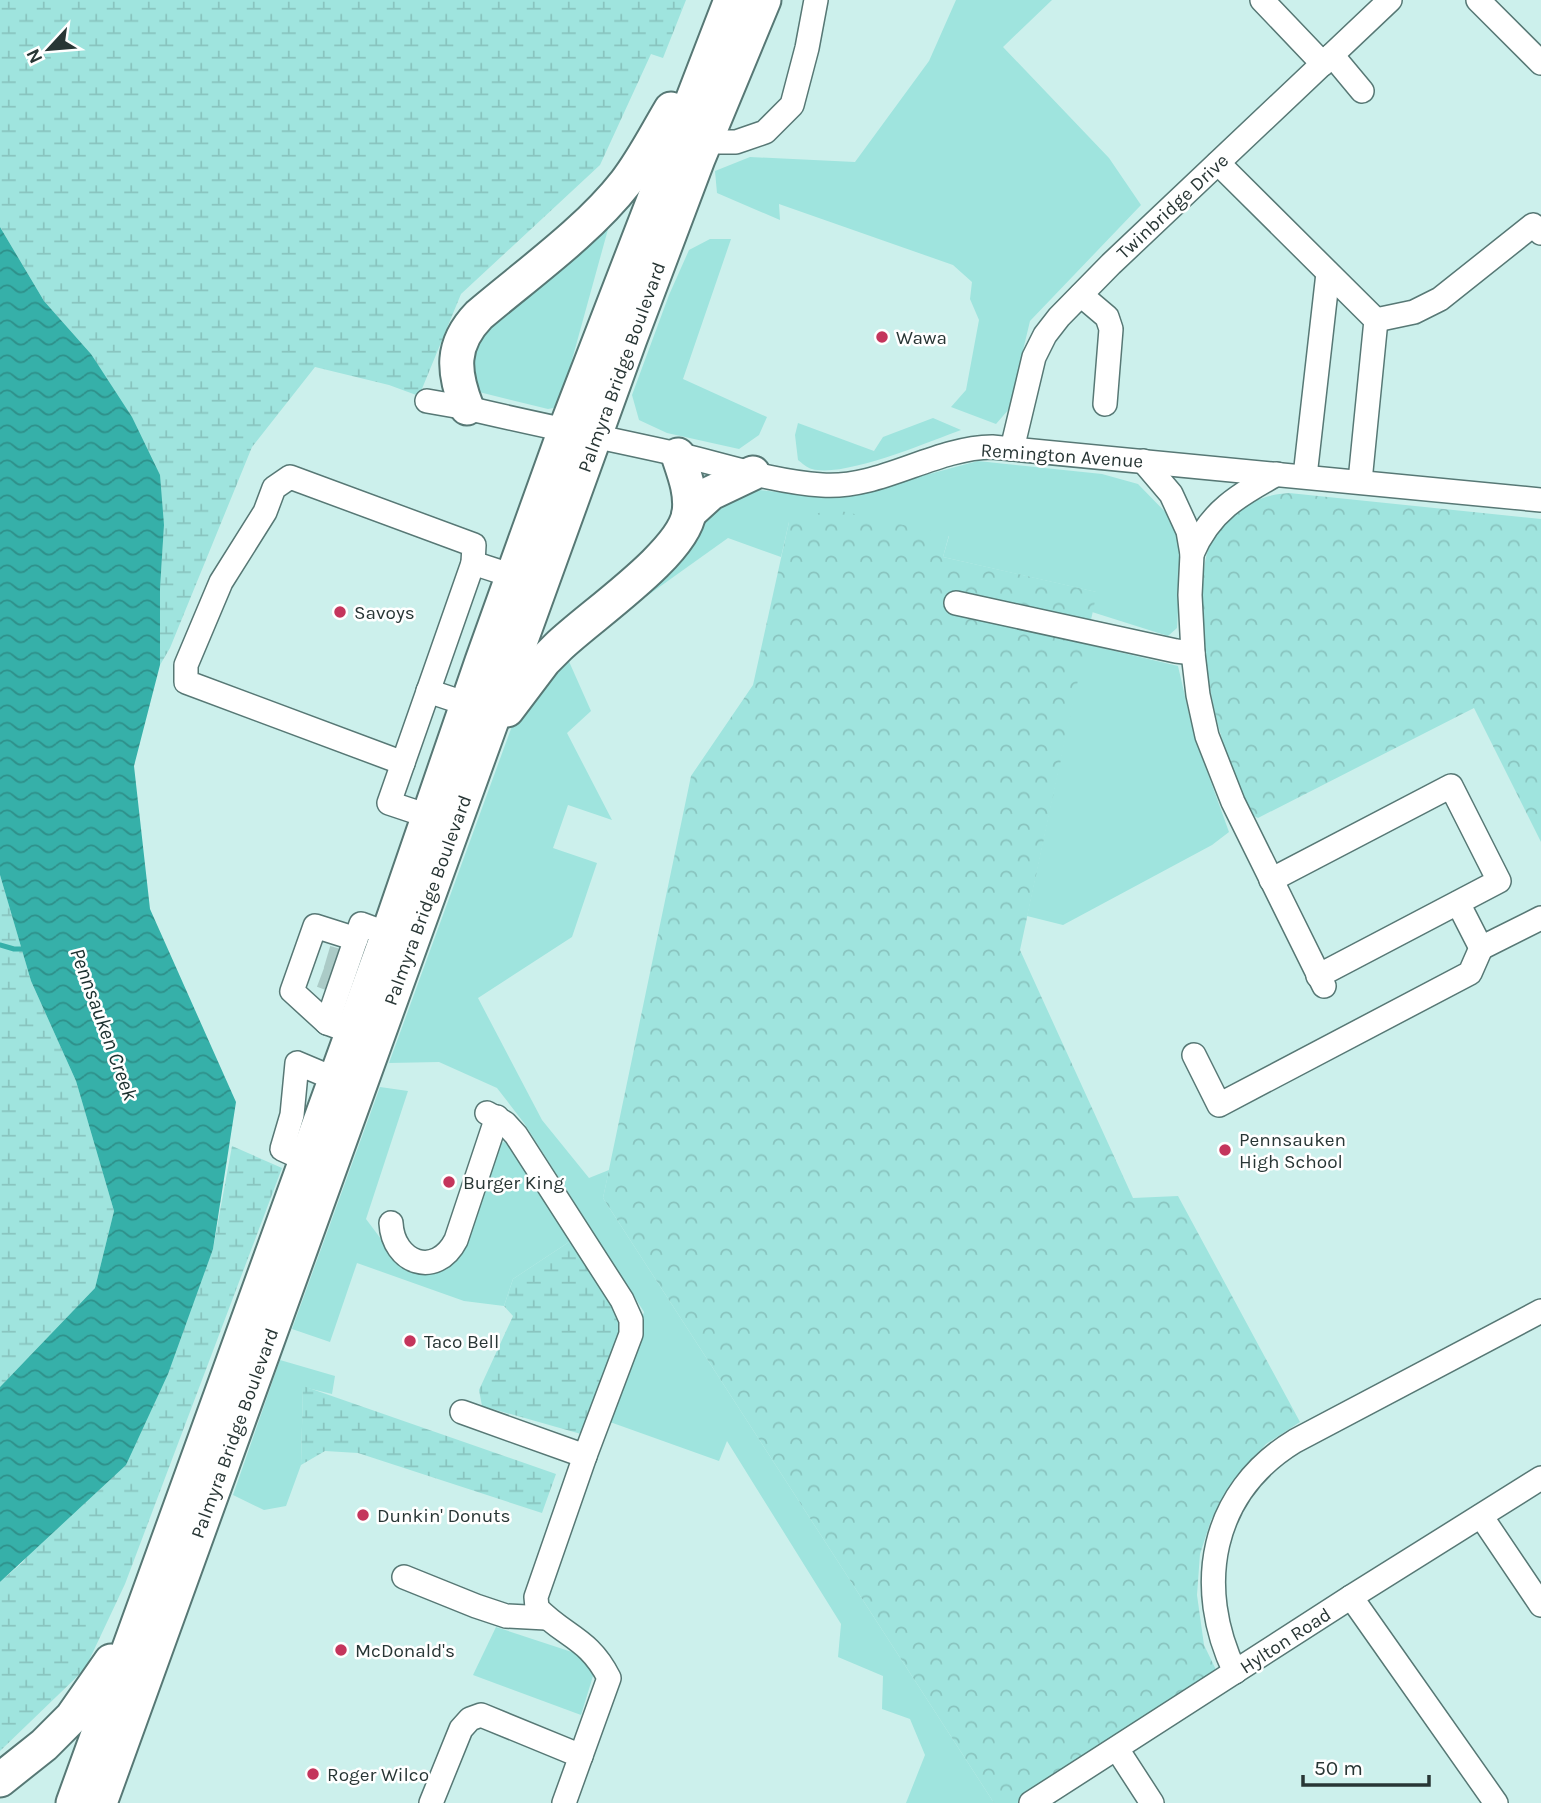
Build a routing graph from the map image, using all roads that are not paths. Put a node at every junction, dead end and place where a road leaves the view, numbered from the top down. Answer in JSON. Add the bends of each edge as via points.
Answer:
{"nodes":[{"id":1,"x":764,"y":0,"type":"edge"},
{"id":2,"x":816,"y":0,"type":"edge"},
{"id":3,"x":1262,"y":0,"type":"edge"},
{"id":4,"x":1390,"y":0,"type":"edge"},
{"id":5,"x":1478,"y":0,"type":"edge"},
{"id":6,"x":725,"y":14,"type":"edge"},
{"id":7,"x":1328,"y":60,"type":"junction"},
{"id":8,"x":1541,"y":63,"type":"edge"},
{"id":9,"x":1362,"y":91,"type":"dead end"},
{"id":10,"x":705,"y":142,"type":"junction"},
{"id":11,"x":1218,"y":163,"type":"junction"},
{"id":12,"x":1538,"y":225,"type":"edge"},
{"id":13,"x":1328,"y":273,"type":"junction"},
{"id":14,"x":1081,"y":295,"type":"junction"},
{"id":15,"x":1376,"y":320,"type":"junction"},
{"id":16,"x":427,"y":401,"type":"dead end"},
{"id":17,"x":1105,"y":404,"type":"dead end"},
{"id":18,"x":467,"y":408,"type":"junction"},
{"id":19,"x":580,"y":433,"type":"junction"},
{"id":20,"x":1012,"y":449,"type":"junction"},
{"id":21,"x":678,"y":455,"type":"junction"},
{"id":22,"x":1143,"y":461,"type":"junction"},
{"id":23,"x":753,"y":472,"type":"junction"},
{"id":24,"x":1277,"y":474,"type":"junction"},
{"id":25,"x":1305,"y":476,"type":"junction"},
{"id":26,"x":1360,"y":481,"type":"junction"},
{"id":27,"x":1541,"y":500,"type":"edge"},
{"id":28,"x":689,"y":513,"type":"junction"},
{"id":29,"x":1192,"y":554,"type":"junction"},
{"id":30,"x":473,"y":563,"type":"junction"},
{"id":31,"x":513,"y":576,"type":"junction"},
{"id":32,"x":956,"y":603,"type":"dead end"},
{"id":33,"x":1193,"y":653,"type":"junction"},
{"id":34,"x":428,"y":691,"type":"junction"},
{"id":35,"x":467,"y":704,"type":"junction"},
{"id":36,"x":485,"y":740,"type":"junction"},
{"id":37,"x":403,"y":763,"type":"junction"},
{"id":38,"x":428,"y":816,"type":"junction"},
{"id":39,"x":1271,"y":880,"type":"junction"},
{"id":40,"x":1458,"y":903,"type":"junction"},
{"id":41,"x":1541,"y":918,"type":"edge"},
{"id":42,"x":372,"y":937,"type":"junction"},
{"id":43,"x":1481,"y":948,"type":"junction"},
{"id":44,"x":328,"y":968,"type":"junction"},
{"id":45,"x":339,"y":1028,"type":"junction"},
{"id":46,"x":1194,"y":1055,"type":"dead end"},
{"id":47,"x":391,"y":1223,"type":"dead end"},
{"id":48,"x":1541,"y":1311,"type":"edge"},
{"id":49,"x":462,"y":1412,"type":"dead end"},
{"id":50,"x":585,"y":1456,"type":"junction"},
{"id":51,"x":1541,"y":1478,"type":"edge"},
{"id":52,"x":1481,"y":1516,"type":"junction"},
{"id":53,"x":404,"y":1577,"type":"dead end"},
{"id":54,"x":1351,"y":1597,"type":"junction"},
{"id":55,"x":1541,"y":1605,"type":"edge"},
{"id":56,"x":144,"y":1608,"type":"junction"},
{"id":57,"x":547,"y":1618,"type":"junction"},
{"id":58,"x":1235,"y":1672,"type":"junction"},
{"id":59,"x":1117,"y":1749,"type":"junction"},
{"id":60,"x":581,"y":1756,"type":"junction"},
{"id":61,"x":0,"y":1780,"type":"edge"},
{"id":62,"x":1064,"y":1795,"type":"edge"},
{"id":63,"x":73,"y":1803,"type":"edge"},
{"id":64,"x":100,"y":1803,"type":"edge"},
{"id":65,"x":431,"y":1803,"type":"edge"},
{"id":66,"x":564,"y":1803,"type":"edge"},
{"id":67,"x":1031,"y":1803,"type":"edge"},
{"id":68,"x":1152,"y":1803,"type":"edge"},
{"id":69,"x":1496,"y":1803,"type":"edge"}],
"edges":[{"from":1,"to":10,"type":"highway","name":"Palmyra Bridge Boulevard"},
{"from":2,"to":10,"type":"street","via":[[792,105],[765,132],[736,142]]},
{"from":3,"to":7,"type":"street"},
{"from":4,"to":7,"type":"street","name":"Twinbridge Drive"},
{"from":5,"to":8,"type":"street"},
{"from":6,"to":18,"type":"highway","via":[[625,184],[464,332],[456,369]]},
{"from":6,"to":19,"type":"highway","name":"Palmyra Bridge Boulevard"},
{"from":7,"to":9,"type":"street"},
{"from":7,"to":11,"type":"street","name":"Twinbridge Drive"},
{"from":10,"to":19,"type":"highway","name":"Palmyra Bridge Boulevard"},
{"from":11,"to":13,"type":"street"},
{"from":11,"to":14,"type":"street","name":"Twinbridge Drive"},
{"from":12,"to":15,"type":"street","via":[[1440,299],[1414,312]]},
{"from":13,"to":15,"type":"street"},
{"from":13,"to":25,"type":"street"},
{"from":14,"to":17,"type":"street","via":[[1107,317],[1111,330]]},
{"from":14,"to":20,"type":"street","name":"Twinbridge Drive","via":[[1045,335],[1034,357]]},
{"from":15,"to":26,"type":"street"},
{"from":16,"to":18,"type":"street","name":"Remington Avenue"},
{"from":18,"to":19,"type":"street","name":"Remington Avenue"},
{"from":19,"to":21,"type":"street","name":"Remington Avenue"},
{"from":19,"to":31,"type":"highway","name":"Palmyra Bridge Boulevard"},
{"from":19,"to":36,"type":"highway","name":"Palmyra Bridge Boulevard"},
{"from":20,"to":22,"type":"street","name":"Remington Avenue"},
{"from":20,"to":23,"type":"street","name":"Remington Avenue","via":[[974,447],[873,479],[823,485]]},
{"from":21,"to":23,"type":"street","name":"Remington Avenue"},
{"from":21,"to":28,"type":"highway"},
{"from":22,"to":24,"type":"street","name":"Remington Avenue"},
{"from":22,"to":29,"type":"street","via":[[1161,479],[1182,514]]},
{"from":23,"to":28,"type":"highway","via":[[711,493]]},
{"from":24,"to":25,"type":"street","name":"Remington Avenue"},
{"from":24,"to":29,"type":"street","via":[[1231,500],[1203,531]]},
{"from":25,"to":26,"type":"street","name":"Remington Avenue"},
{"from":26,"to":27,"type":"street","name":"Remington Avenue"},
{"from":28,"to":36,"type":"highway","via":[[673,547],[558,646]]},
{"from":29,"to":33,"type":"street"},
{"from":30,"to":31,"type":"street"},
{"from":30,"to":34,"type":"street"},
{"from":30,"to":37,"type":"street","via":[[474,545],[290,477],[274,488],[265,512],[221,582],[187,665],[187,682]]},
{"from":31,"to":35,"type":"highway","name":"Palmyra Bridge Boulevard"},
{"from":32,"to":33,"type":"street"},
{"from":33,"to":39,"type":"street","via":[[1207,736]]},
{"from":34,"to":35,"type":"street"},
{"from":34,"to":37,"type":"street"},
{"from":35,"to":38,"type":"highway","name":"Palmyra Bridge Boulevard"},
{"from":36,"to":64,"type":"highway","name":"Palmyra Bridge Boulevard"},
{"from":37,"to":38,"type":"street","via":[[388,803]]},
{"from":38,"to":42,"type":"highway","name":"Palmyra Bridge Boulevard"},
{"from":39,"to":40,"type":"street","via":[[1321,981]]},
{"from":39,"to":40,"type":"street","via":[[1451,786],[1499,881]]},
{"from":40,"to":43,"type":"street"},
{"from":41,"to":43,"type":"street"},
{"from":42,"to":44,"type":"street"},
{"from":42,"to":44,"type":"street","via":[[315,926]]},
{"from":42,"to":45,"type":"highway","name":"Palmyra Bridge Boulevard"},
{"from":43,"to":46,"type":"street","via":[[1471,973],[1219,1105]]},
{"from":44,"to":45,"type":"street"},
{"from":44,"to":45,"type":"street","via":[[292,991]]},
{"from":45,"to":56,"type":"highway","name":"Palmyra Bridge Boulevard","via":[[335,1079]]},
{"from":47,"to":50,"type":"street","via":[[396,1245],[409,1259],[432,1262],[449,1254],[492,1115],[516,1135],[631,1320],[631,1334]]},
{"from":48,"to":58,"type":"street","via":[[1295,1441],[1272,1455],[1243,1488],[1221,1531],[1213,1573],[1216,1624]]},
{"from":49,"to":50,"type":"street"},
{"from":50,"to":57,"type":"street","via":[[536,1597],[537,1608]]},
{"from":51,"to":52,"type":"street","name":"Hylton Road"},
{"from":52,"to":54,"type":"street","name":"Hylton Road"},
{"from":52,"to":55,"type":"street"},
{"from":53,"to":57,"type":"street","via":[[506,1616]]},
{"from":54,"to":58,"type":"street","name":"Hylton Road"},
{"from":54,"to":69,"type":"street"},
{"from":56,"to":61,"type":"highway","via":[[78,1709],[44,1745]]},
{"from":56,"to":63,"type":"highway","name":"Palmyra Bridge Boulevard"},
{"from":57,"to":60,"type":"street","via":[[593,1651],[609,1678]]},
{"from":58,"to":59,"type":"street","name":"Hylton Road"},
{"from":59,"to":62,"type":"street","name":"Hylton Road"},
{"from":59,"to":68,"type":"street"},
{"from":60,"to":65,"type":"street","via":[[481,1715],[461,1729]]},
{"from":60,"to":66,"type":"street"},
{"from":62,"to":67,"type":"street","name":"Hylton Road"}]}
